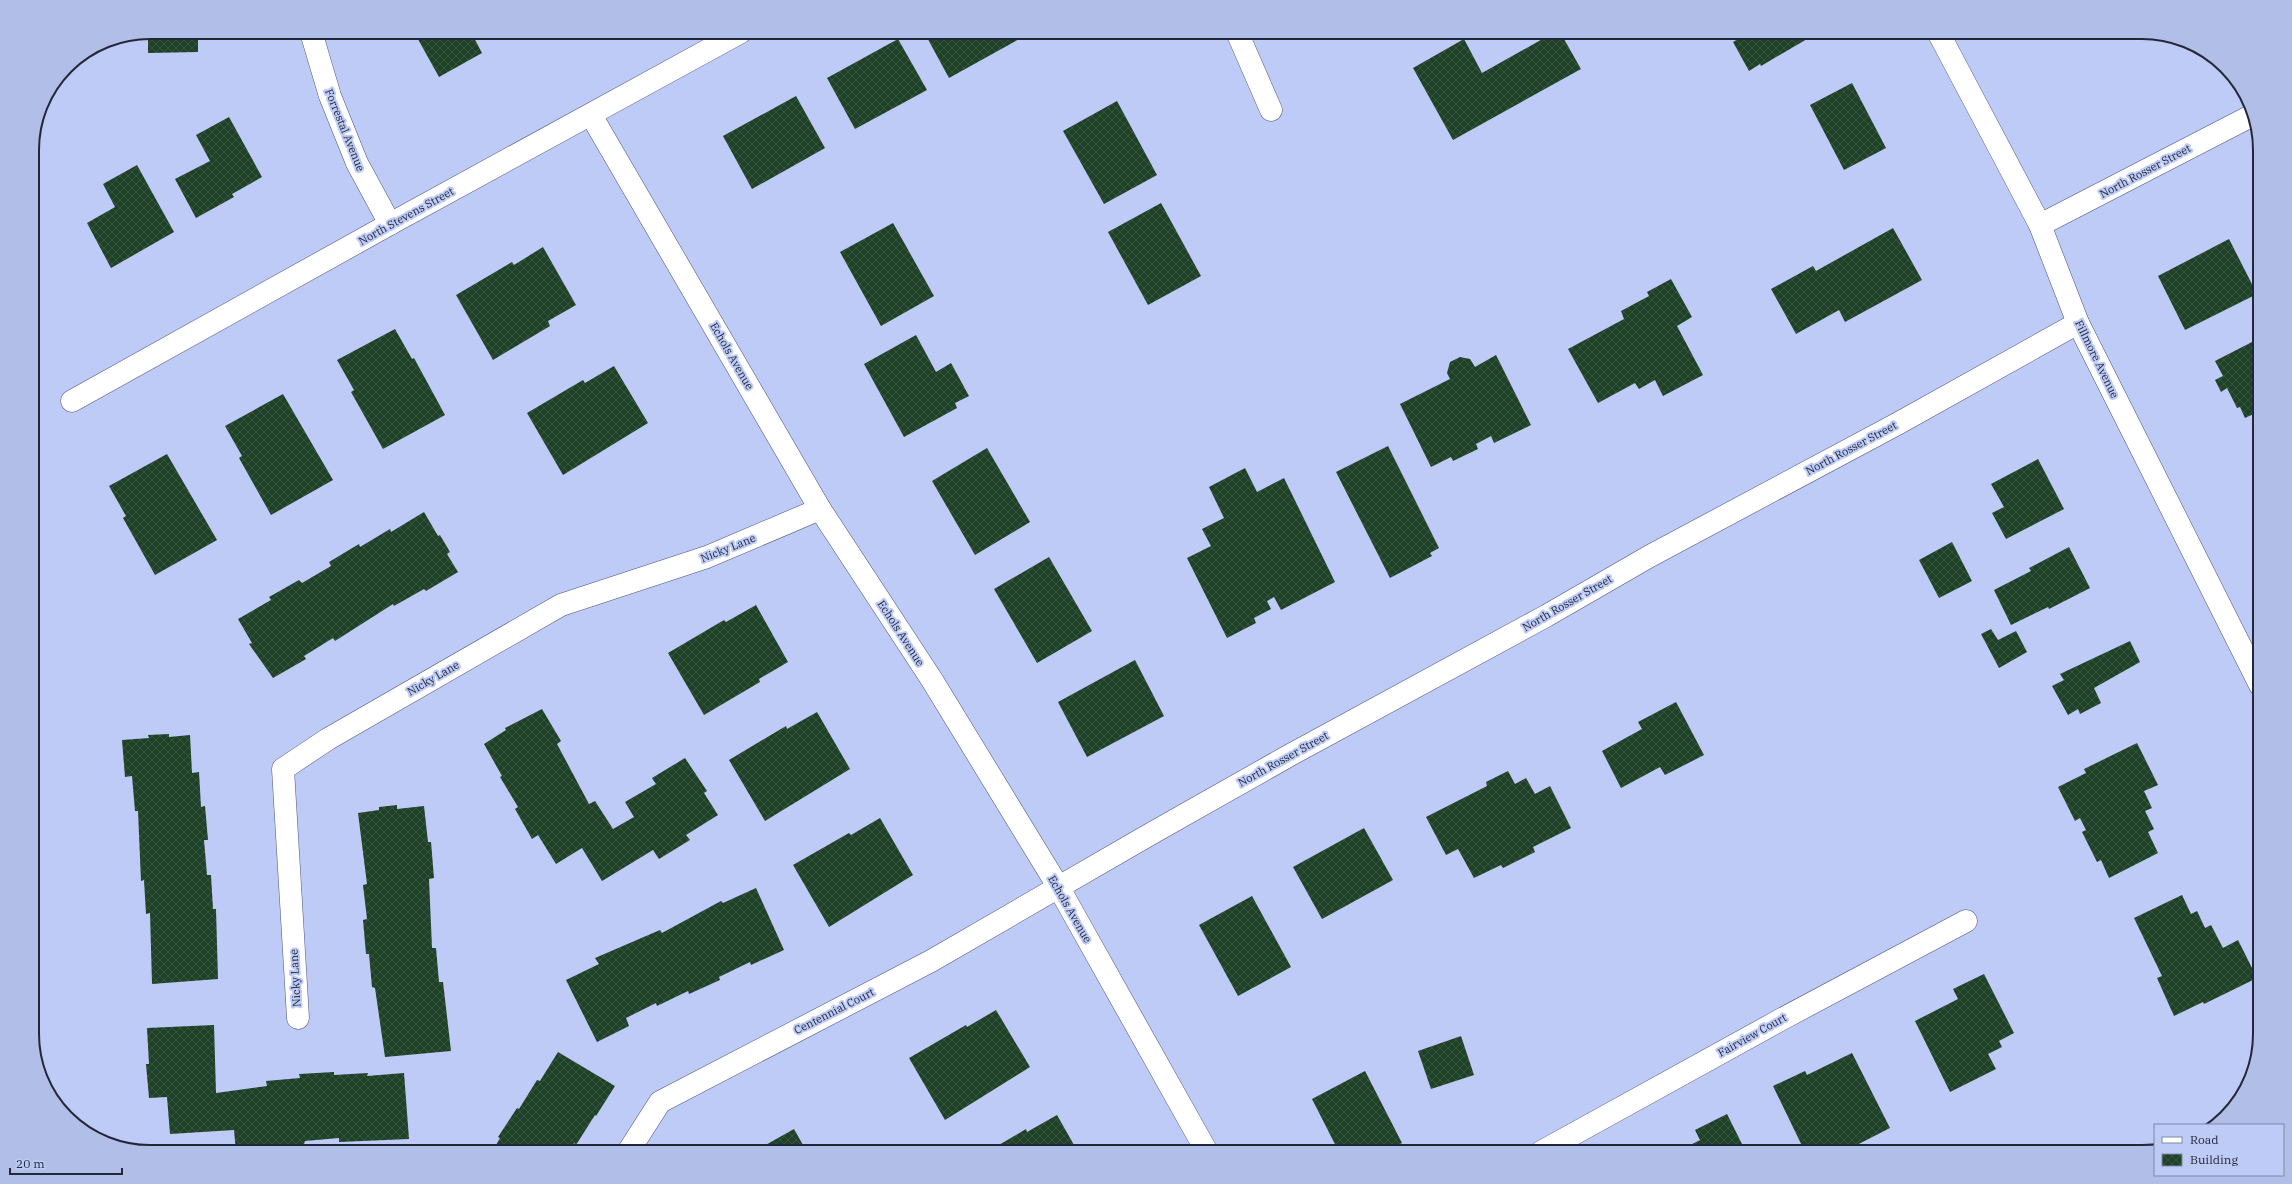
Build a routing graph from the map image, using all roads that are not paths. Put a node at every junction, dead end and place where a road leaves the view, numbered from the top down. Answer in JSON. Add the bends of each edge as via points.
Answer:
{"nodes":[{"id":1,"x":313,"y":39,"type":"edge"},
{"id":2,"x":728,"y":39,"type":"edge"},
{"id":3,"x":1240,"y":39,"type":"edge"},
{"id":4,"x":1942,"y":39,"type":"edge"},
{"id":5,"x":1271,"y":110,"type":"dead end"},
{"id":6,"x":592,"y":115,"type":"junction"},
{"id":7,"x":2248,"y":118,"type":"edge"},
{"id":8,"x":390,"y":224,"type":"junction"},
{"id":9,"x":2040,"y":226,"type":"junction"},
{"id":10,"x":2078,"y":323,"type":"junction"},
{"id":11,"x":72,"y":402,"type":"dead end"},
{"id":12,"x":820,"y":509,"type":"junction"},
{"id":13,"x":2253,"y":671,"type":"edge"},
{"id":14,"x":1059,"y":888,"type":"junction"},
{"id":15,"x":1966,"y":921,"type":"dead end"},
{"id":16,"x":298,"y":1018,"type":"dead end"},
{"id":17,"x":632,"y":1145,"type":"edge"},
{"id":18,"x":1203,"y":1145,"type":"edge"},
{"id":19,"x":1554,"y":1145,"type":"edge"}],
"edges":[{"from":1,"to":8,"type":"street","name":"Forrestal Avenue","via":[[330,96],[357,163]]},
{"from":2,"to":6,"type":"street","name":"North Stevens Street"},
{"from":3,"to":5,"type":"street"},
{"from":4,"to":9,"type":"street","name":"Fillmore Avenue"},
{"from":6,"to":8,"type":"street","name":"North Stevens Street"},
{"from":6,"to":12,"type":"street","name":"Echols Avenue"},
{"from":7,"to":9,"type":"street","name":"North Rosser Street"},
{"from":8,"to":11,"type":"street","name":"North Stevens Street"},
{"from":9,"to":10,"type":"street","name":"Fillmore Avenue"},
{"from":10,"to":13,"type":"street","name":"Fillmore Avenue"},
{"from":10,"to":14,"type":"street","name":"North Rosser Street","via":[[1897,424],[1650,556],[1154,832]]},
{"from":12,"to":14,"type":"street","name":"Echols Avenue","via":[[932,680]]},
{"from":12,"to":16,"type":"street","name":"Nicky Lane","via":[[707,557],[561,605],[328,739],[283,769]]},
{"from":14,"to":17,"type":"street","name":"Centennial Court","via":[[931,961],[660,1102]]},
{"from":14,"to":18,"type":"street","name":"Echols Avenue"},
{"from":15,"to":19,"type":"street","name":"Fairview Court","via":[[1788,1015]]}]}
